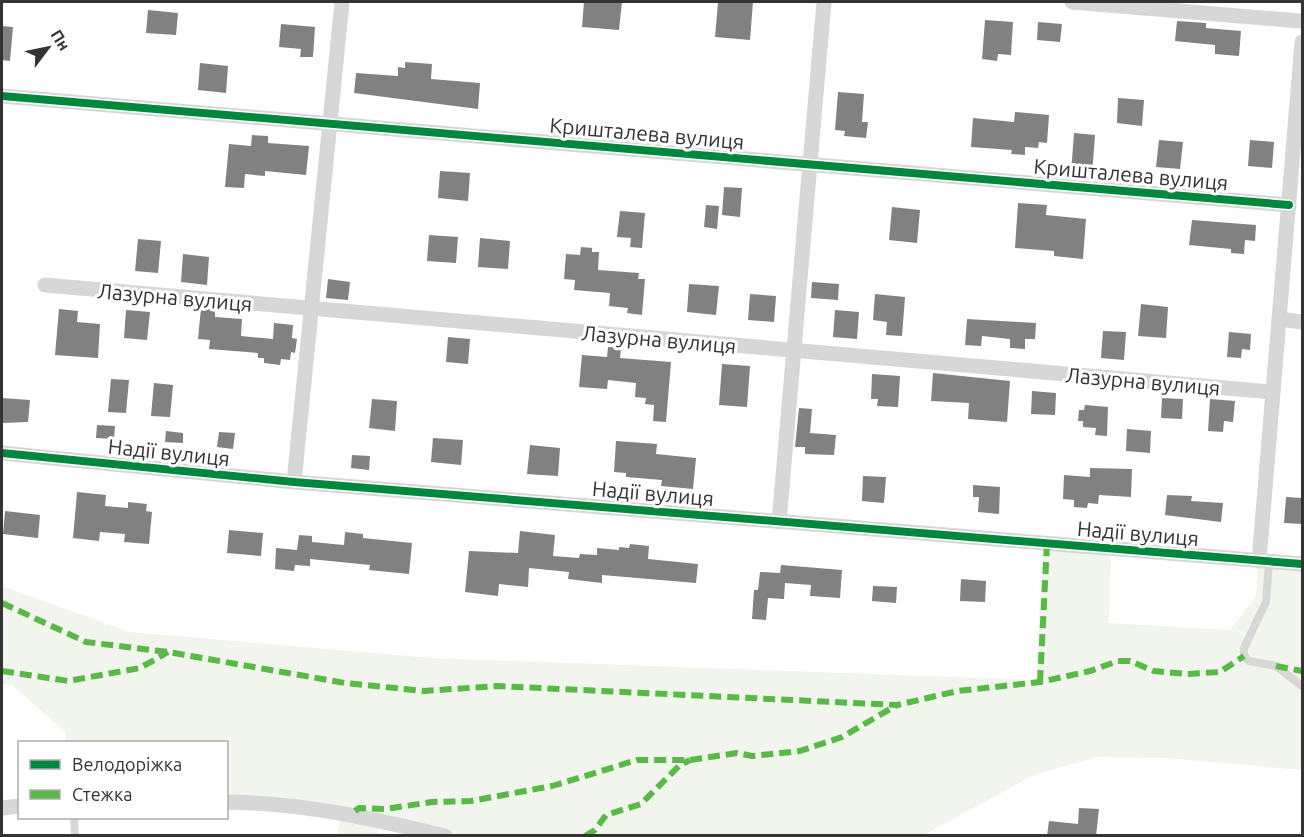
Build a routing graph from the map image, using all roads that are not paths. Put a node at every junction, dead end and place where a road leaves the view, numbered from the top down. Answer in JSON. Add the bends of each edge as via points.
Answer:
{"nodes":[{"id":1,"x":342,"y":2,"type":"edge"},
{"id":2,"x":824,"y":2,"type":"edge"},
{"id":3,"x":1072,"y":2,"type":"edge"},
{"id":4,"x":1300,"y":21,"type":"dead end"},
{"id":5,"x":1302,"y":42,"type":"edge"},
{"id":6,"x":1301,"y":80,"type":"edge"},
{"id":7,"x":2,"y":96,"type":"edge"},
{"id":8,"x":329,"y":124,"type":"junction"},
{"id":9,"x":810,"y":165,"type":"junction"},
{"id":10,"x":1289,"y":206,"type":"junction"},
{"id":11,"x":45,"y":285,"type":"dead end"},
{"id":12,"x":311,"y":308,"type":"junction"},
{"id":13,"x":1279,"y":319,"type":"junction"},
{"id":14,"x":1302,"y":322,"type":"edge"},
{"id":15,"x":794,"y":350,"type":"junction"},
{"id":16,"x":1273,"y":392,"type":"junction"},
{"id":17,"x":2,"y":453,"type":"edge"},
{"id":18,"x":294,"y":482,"type":"junction"},
{"id":19,"x":778,"y":522,"type":"junction"},
{"id":20,"x":1264,"y":561,"type":"junction"},
{"id":21,"x":1302,"y":564,"type":"edge"},
{"id":22,"x":1302,"y":686,"type":"edge"},
{"id":23,"x":228,"y":801,"type":"edge"},
{"id":24,"x":18,"y":806,"type":"edge"},
{"id":25,"x":2,"y":808,"type":"edge"},
{"id":26,"x":74,"y":819,"type":"edge"},
{"id":27,"x":75,"y":836,"type":"edge"},
{"id":28,"x":444,"y":836,"type":"edge"}],
"edges":[{"from":1,"to":8,"type":"street"},
{"from":2,"to":9,"type":"street"},
{"from":3,"to":4,"type":"street"},
{"from":5,"to":6,"type":"street"},
{"from":6,"to":10,"type":"street"},
{"from":7,"to":8,"type":"street","name":"Кришталева вулиця"},
{"from":8,"to":9,"type":"street","name":"Кришталева вулиця"},
{"from":8,"to":12,"type":"street"},
{"from":9,"to":10,"type":"street","name":"Кришталева вулиця"},
{"from":9,"to":15,"type":"street"},
{"from":10,"to":13,"type":"street"},
{"from":11,"to":12,"type":"street","name":"Лазурна вулиця"},
{"from":12,"to":15,"type":"street","name":"Лазурна вулиця"},
{"from":12,"to":18,"type":"street"},
{"from":13,"to":14,"type":"street"},
{"from":13,"to":16,"type":"street"},
{"from":15,"to":16,"type":"street","name":"Лазурна вулиця"},
{"from":15,"to":19,"type":"street"},
{"from":16,"to":20,"type":"street"},
{"from":17,"to":18,"type":"street","name":"Надії вулиця"},
{"from":18,"to":19,"type":"street","name":"Надії вулиця"},
{"from":19,"to":20,"type":"street","name":"Надії вулиця"},
{"from":20,"to":21,"type":"street","name":"Надії вулиця"},
{"from":20,"to":22,"type":"lane","via":[[1266,602],[1244,648],[1244,656],[1276,666]]},
{"from":23,"to":28,"type":"street","via":[[353,814]]},
{"from":24,"to":25,"type":"street"},
{"from":26,"to":27,"type":"lane"}]}
